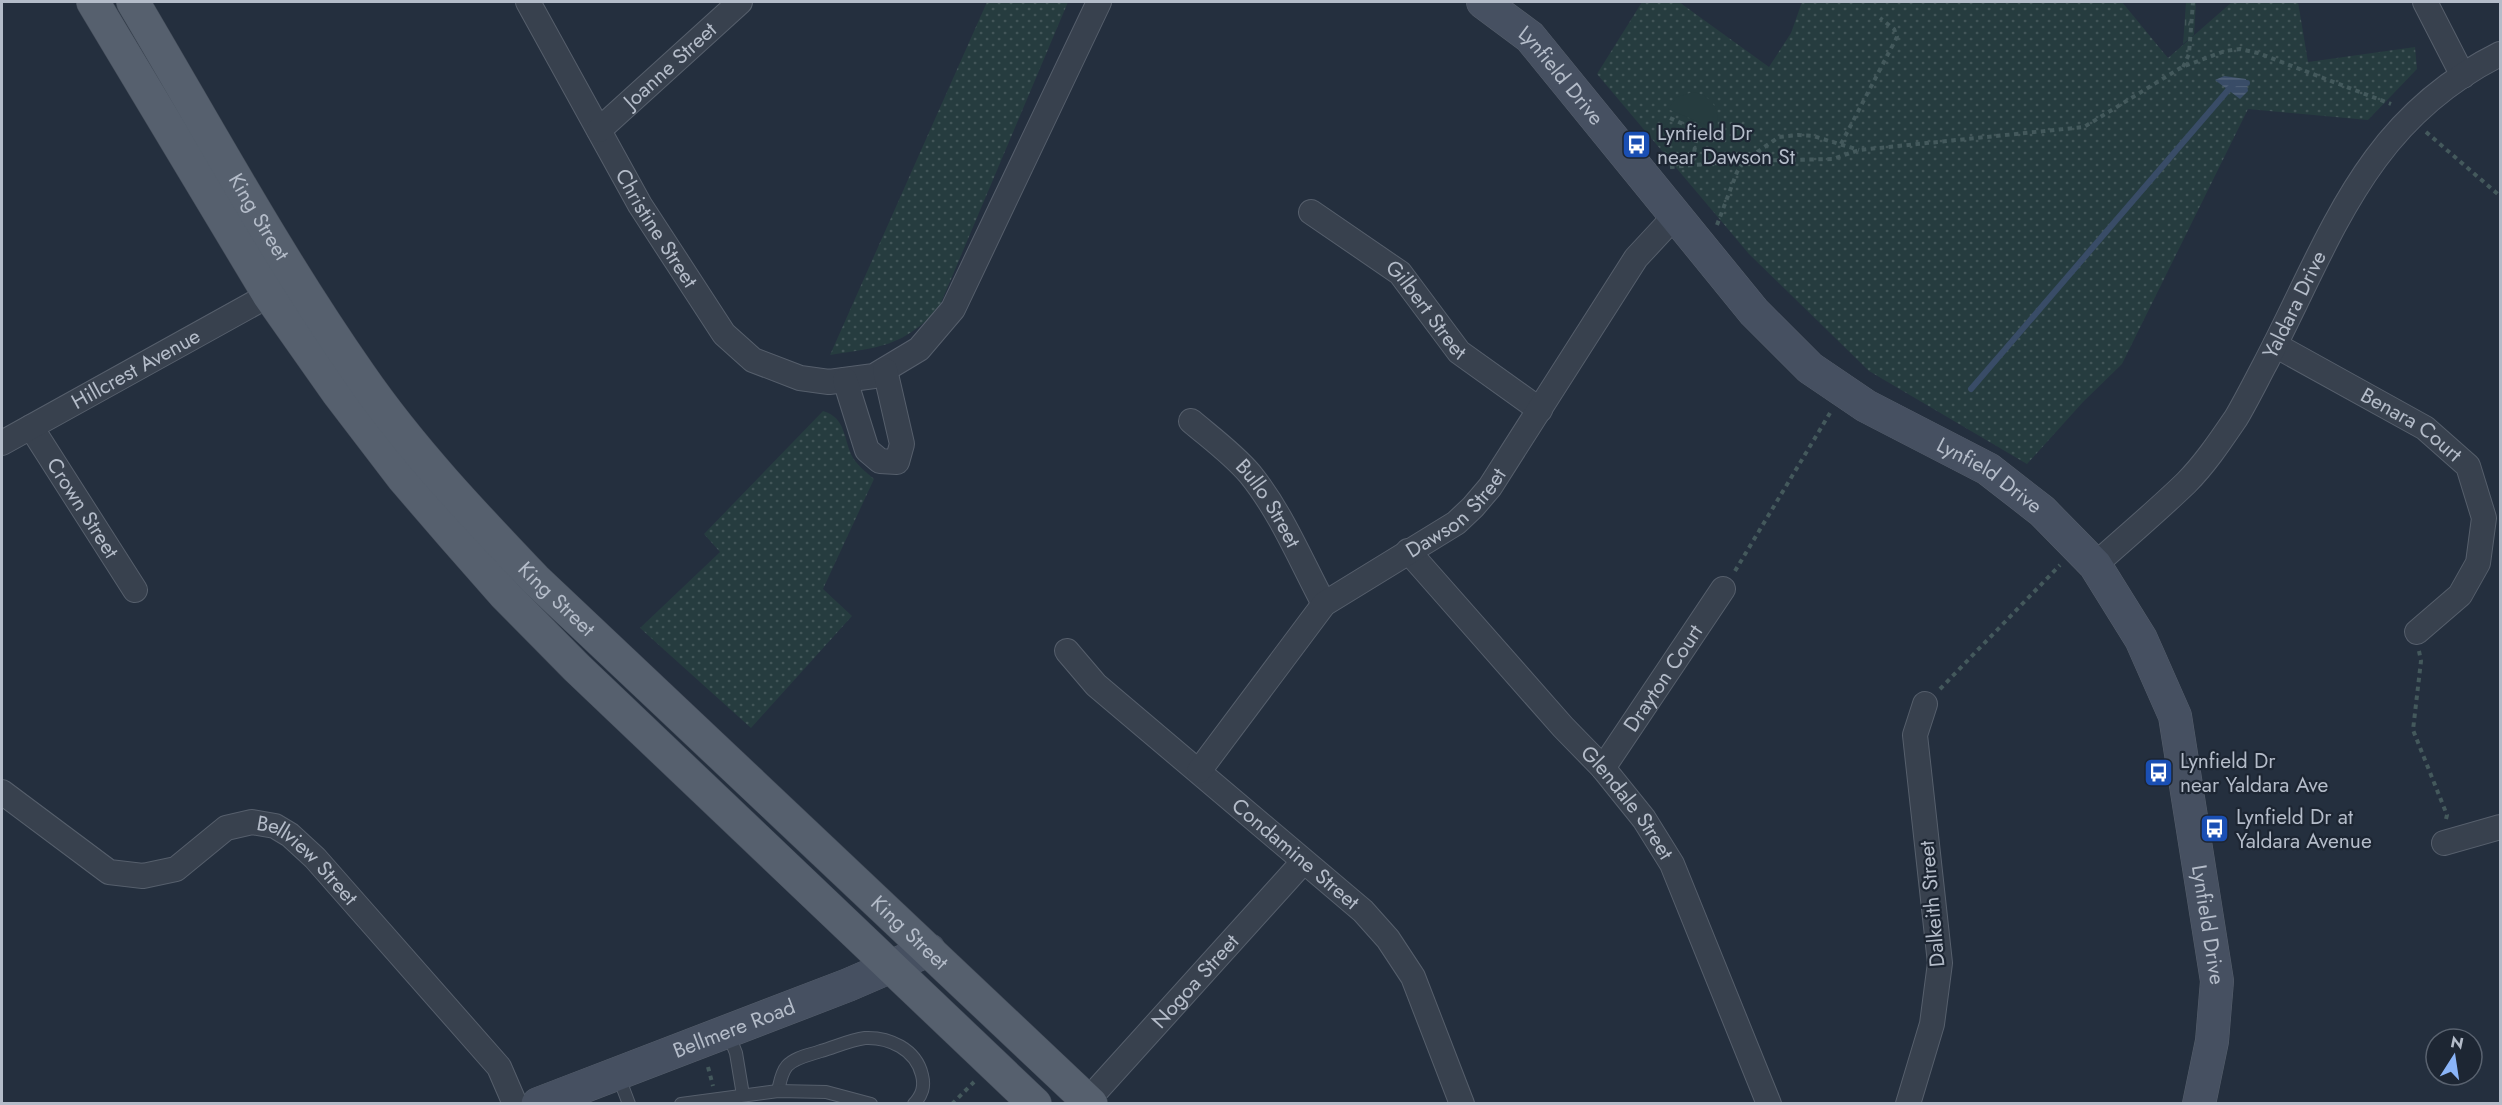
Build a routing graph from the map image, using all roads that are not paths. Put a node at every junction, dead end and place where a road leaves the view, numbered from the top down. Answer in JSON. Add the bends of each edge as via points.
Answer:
{"nodes":[{"id":1,"x":93,"y":2,"type":"edge"},
{"id":2,"x":133,"y":2,"type":"edge"},
{"id":3,"x":528,"y":2,"type":"edge"},
{"id":4,"x":740,"y":2,"type":"edge"},
{"id":5,"x":1099,"y":2,"type":"edge"},
{"id":6,"x":1483,"y":2,"type":"edge"},
{"id":7,"x":2424,"y":2,"type":"edge"},
{"id":8,"x":2500,"y":54,"type":"edge"},
{"id":9,"x":2463,"y":76,"type":"junction"},
{"id":10,"x":599,"y":130,"type":"junction"},
{"id":11,"x":1311,"y":212,"type":"dead end"},
{"id":12,"x":1675,"y":216,"type":"junction"},
{"id":13,"x":269,"y":295,"type":"junction"},
{"id":14,"x":2275,"y":345,"type":"junction"},
{"id":15,"x":885,"y":370,"type":"junction"},
{"id":16,"x":845,"y":380,"type":"junction"},
{"id":17,"x":1540,"y":410,"type":"junction"},
{"id":18,"x":1191,"y":421,"type":"dead end"},
{"id":19,"x":12,"y":431,"type":"edge"},
{"id":20,"x":1408,"y":551,"type":"junction"},
{"id":21,"x":2095,"y":565,"type":"junction"},
{"id":22,"x":1723,"y":589,"type":"road end"},
{"id":23,"x":135,"y":590,"type":"dead end"},
{"id":24,"x":1324,"y":604,"type":"junction"},
{"id":25,"x":2417,"y":632,"type":"road end"},
{"id":26,"x":1067,"y":651,"type":"dead end"},
{"id":27,"x":1925,"y":704,"type":"road end"},
{"id":28,"x":1603,"y":768,"type":"junction"},
{"id":29,"x":1199,"y":771,"type":"junction"},
{"id":30,"x":2,"y":792,"type":"edge"},
{"id":31,"x":2500,"y":827,"type":"edge"},
{"id":32,"x":2444,"y":843,"type":"road end"},
{"id":33,"x":1303,"y":862,"type":"junction"},
{"id":34,"x":929,"y":950,"type":"junction"},
{"id":35,"x":891,"y":966,"type":"junction"},
{"id":36,"x":727,"y":1032,"type":"junction"},
{"id":37,"x":623,"y":1089,"type":"edge"},
{"id":38,"x":778,"y":1091,"type":"junction"},
{"id":39,"x":742,"y":1095,"type":"junction"},
{"id":40,"x":1090,"y":1102,"type":"edge"},
{"id":41,"x":515,"y":1104,"type":"edge"},
{"id":42,"x":538,"y":1104,"type":"edge"},
{"id":43,"x":681,"y":1104,"type":"edge"},
{"id":44,"x":871,"y":1104,"type":"edge"},
{"id":45,"x":914,"y":1104,"type":"edge"},
{"id":46,"x":1035,"y":1104,"type":"edge"},
{"id":47,"x":1462,"y":1104,"type":"edge"},
{"id":48,"x":1769,"y":1104,"type":"edge"},
{"id":49,"x":1908,"y":1104,"type":"edge"},
{"id":50,"x":2199,"y":1104,"type":"edge"}],
"edges":[{"from":1,"to":13,"type":"main road","name":"King Street"},
{"from":2,"to":34,"type":"main road","name":"King Street","via":[[318,314],[408,438],[466,507],[535,579]]},
{"from":3,"to":10,"type":"street","name":"Christine Street"},
{"from":4,"to":10,"type":"street","name":"Joanne Street"},
{"from":5,"to":15,"type":"street","name":"Christine Street","via":[[953,309],[919,349]]},
{"from":6,"to":12,"type":"street","name":"Lynfield Drive","via":[[1530,36]]},
{"from":7,"to":9,"type":"street"},
{"from":8,"to":9,"type":"street","name":"Yaldara Drive"},
{"from":9,"to":14,"type":"street","name":"Yaldara Drive","via":[[2409,118],[2356,185]]},
{"from":10,"to":16,"type":"street","name":"Christine Street","via":[[640,205],[724,334],[753,360],[781,371],[800,378]]},
{"from":11,"to":17,"type":"street","name":"Gilbert Street","via":[[1400,273],[1459,352]]},
{"from":12,"to":17,"type":"street","name":"Dawson Street","via":[[1636,258]]},
{"from":12,"to":21,"type":"street","name":"Lynfield Drive","via":[[1754,312],[1810,368],[1843,392],[1988,469],[2042,511]]},
{"from":13,"to":19,"type":"street","name":"Hillcrest Avenue"},
{"from":13,"to":35,"type":"main road","name":"King Street","via":[[397,470],[506,595],[577,668]]},
{"from":14,"to":21,"type":"street","name":"Yaldara Drive","via":[[2237,416],[2187,482]]},
{"from":14,"to":25,"type":"street","name":"Benara Court","via":[[2425,428],[2468,466],[2484,518],[2478,563],[2460,595]]},
{"from":15,"to":16,"type":"street","name":"Christine Street","via":[[874,376]]},
{"from":15,"to":16,"type":"street","via":[[902,444],[897,462],[880,461],[867,450]]},
{"from":17,"to":20,"type":"street","name":"Dawson Street","via":[[1473,507],[1456,523]]},
{"from":18,"to":24,"type":"street","name":"Bullo Street","via":[[1227,451],[1268,498]]},
{"from":19,"to":23,"type":"street","name":"Crown Street"},
{"from":20,"to":24,"type":"street","name":"Dawson Street"},
{"from":20,"to":28,"type":"street","name":"Glendale Street"},
{"from":21,"to":50,"type":"street","name":"Lynfield Drive","via":[[2141,639],[2175,717],[2217,981],[2212,1041]]},
{"from":22,"to":28,"type":"street","name":"Drayton Court"},
{"from":24,"to":29,"type":"street","name":"Dawson Street"},
{"from":26,"to":29,"type":"street","name":"Condamine Street","via":[[1096,685]]},
{"from":27,"to":49,"type":"street","name":"Dalkeith Street","via":[[1915,735],[1940,963],[1932,1024]]},
{"from":28,"to":48,"type":"street","name":"Glendale Street","via":[[1644,819],[1672,864]]},
{"from":29,"to":33,"type":"street","name":"Condamine Street"},
{"from":30,"to":41,"type":"street","name":"Bellview Street","via":[[109,872],[143,876],[176,869],[226,828],[252,822],[274,826],[290,835],[315,858],[500,1067]]},
{"from":31,"to":32,"type":"street"},
{"from":33,"to":40,"type":"street","name":"Nogoa Street"},
{"from":33,"to":47,"type":"street","name":"Condamine Street","via":[[1364,911],[1413,977]]},
{"from":34,"to":35,"type":"street","name":"Bellmere Road"},
{"from":34,"to":40,"type":"main road","name":"King Street"},
{"from":35,"to":36,"type":"street","name":"Bellmere Road"},
{"from":35,"to":46,"type":"main road","name":"King Street"},
{"from":36,"to":37,"type":"street","name":"Bellmere Road"},
{"from":36,"to":39,"type":"lane","via":[[736,1053]]},
{"from":37,"to":42,"type":"street","name":"Bellmere Road"},
{"from":38,"to":39,"type":"lane"},
{"from":38,"to":44,"type":"lane","via":[[826,1092]]},
{"from":38,"to":45,"type":"lane","via":[[782,1073],[792,1061],[852,1041],[880,1039],[908,1051],[922,1072],[924,1085]]},
{"from":39,"to":43,"type":"lane"}]}
